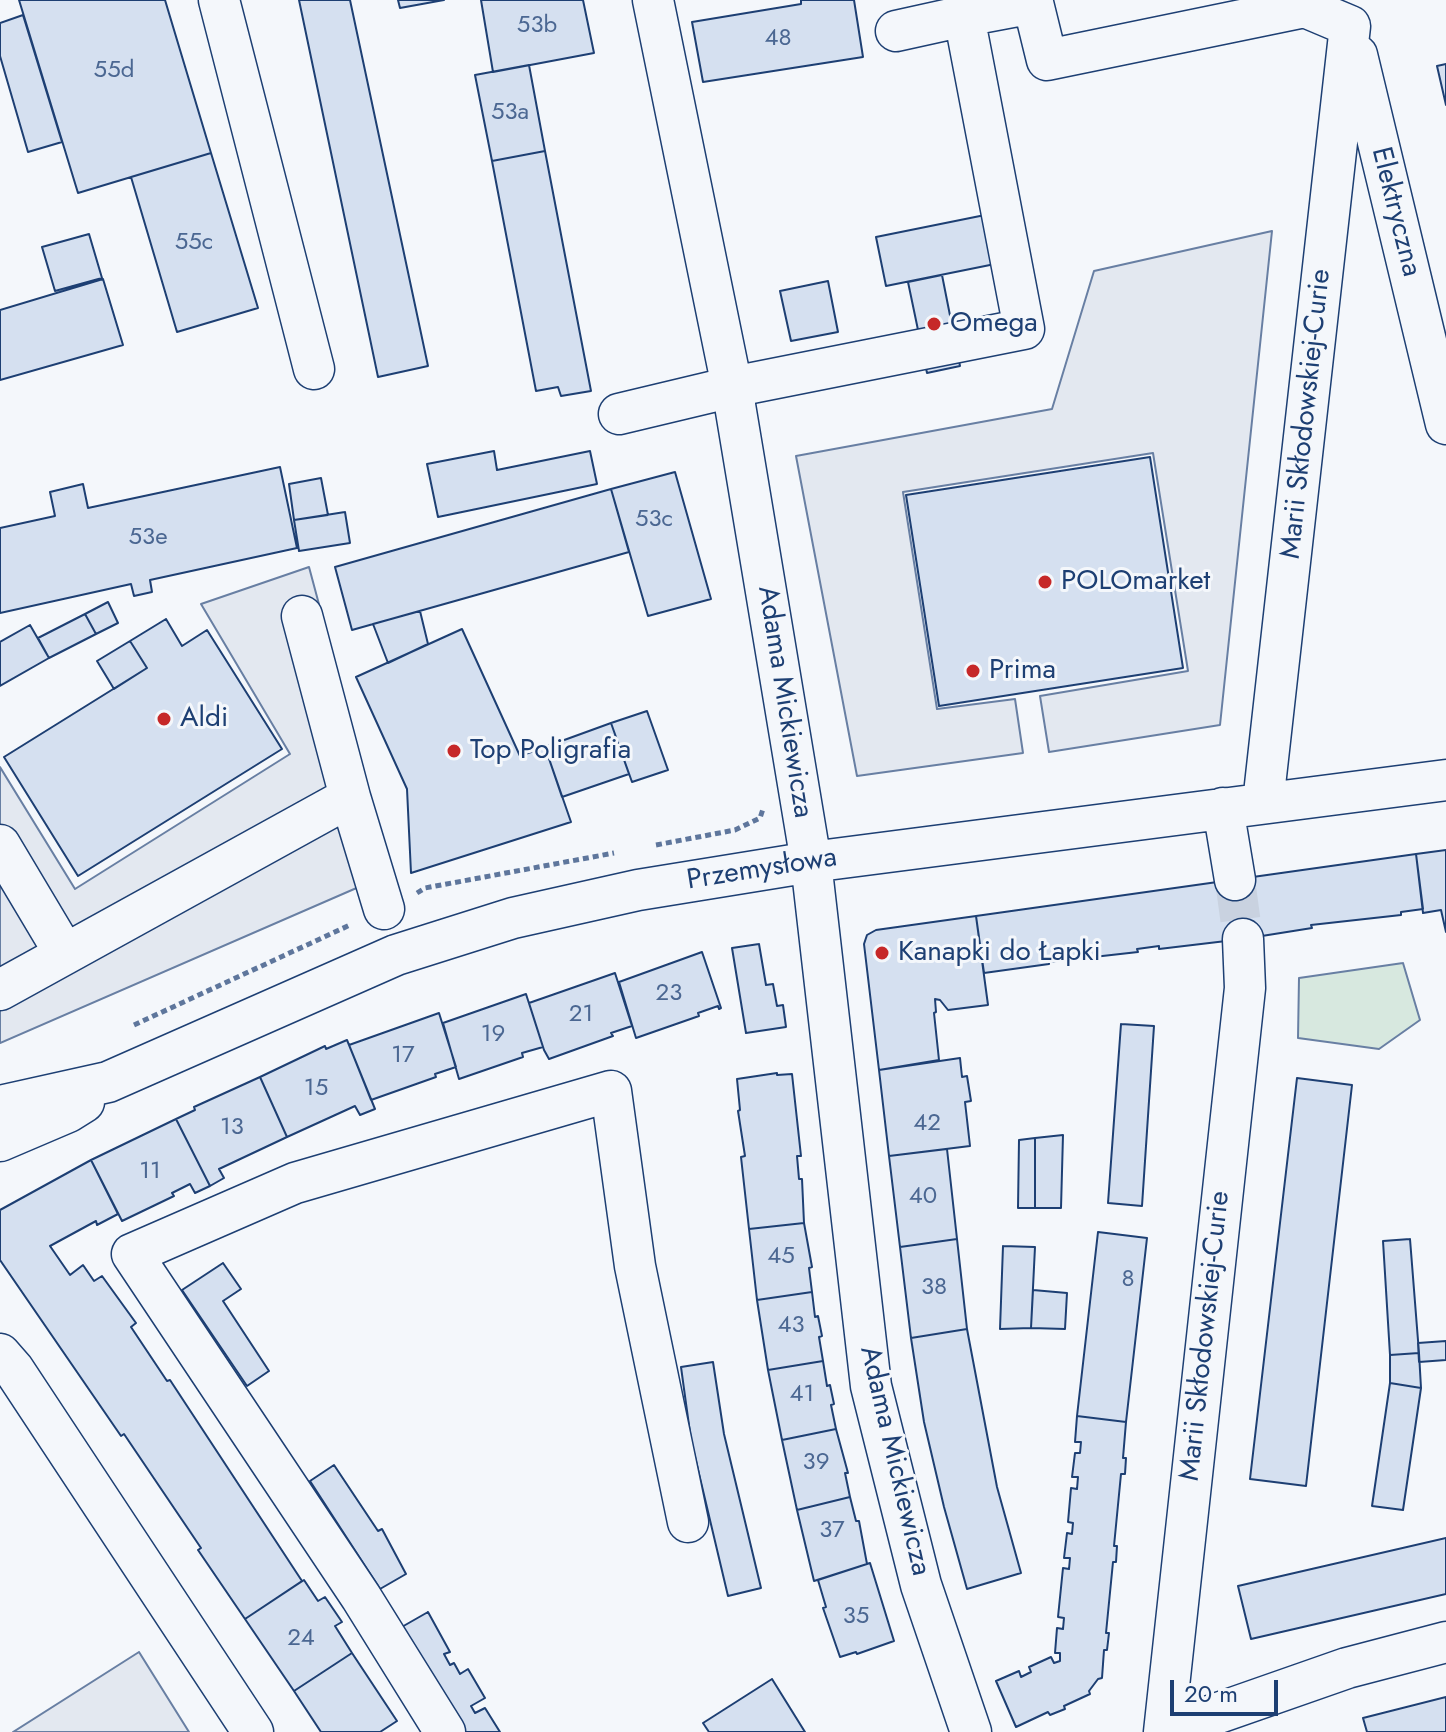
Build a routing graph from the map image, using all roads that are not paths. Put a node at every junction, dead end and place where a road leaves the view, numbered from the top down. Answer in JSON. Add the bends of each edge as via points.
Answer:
{"nodes":[{"id":1,"x":219,"y":0,"type":"edge"},
{"id":2,"x":653,"y":0,"type":"edge"},
{"id":3,"x":1347,"y":13,"type":"edge"},
{"id":4,"x":964,"y":16,"type":"junction"},
{"id":5,"x":896,"y":31,"type":"dead end"},
{"id":6,"x":314,"y":369,"type":"dead end"},
{"id":7,"x":732,"y":387,"type":"junction"},
{"id":8,"x":619,"y":414,"type":"dead end"},
{"id":9,"x":1446,"y":424,"type":"edge"},
{"id":10,"x":302,"y":616,"type":"dead end"},
{"id":11,"x":1446,"y":780,"type":"edge"},
{"id":12,"x":350,"y":797,"type":"junction"},
{"id":13,"x":1263,"y":803,"type":"junction"},
{"id":14,"x":1223,"y":808,"type":"junction"},
{"id":15,"x":0,"y":845,"type":"edge"},
{"id":16,"x":811,"y":862,"type":"junction"},
{"id":17,"x":1235,"y":880,"type":"tunnel mouth"},
{"id":18,"x":384,"y":909,"type":"dead end"},
{"id":19,"x":1243,"y":939,"type":"tunnel mouth"},
{"id":20,"x":65,"y":954,"type":"junction"},
{"id":21,"x":0,"y":990,"type":"edge"},
{"id":22,"x":108,"y":1082,"type":"junction"},
{"id":23,"x":0,"y":1106,"type":"edge"},
{"id":24,"x":0,"y":1141,"type":"edge"},
{"id":25,"x":5,"y":1355,"type":"edge"},
{"id":26,"x":688,"y":1522,"type":"dead end"},
{"id":27,"x":1446,"y":1642,"type":"edge"},
{"id":28,"x":253,"y":1732,"type":"edge"},
{"id":29,"x":445,"y":1732,"type":"edge"},
{"id":30,"x":971,"y":1732,"type":"edge"},
{"id":31,"x":1164,"y":1732,"type":"edge"}],
"edges":[{"from":1,"to":6,"type":"street"},
{"from":2,"to":7,"type":"street","name":"Adama Mickiewicza"},
{"from":3,"to":4,"type":"street","via":[[1305,7],[1047,60],[1033,3]]},
{"from":3,"to":9,"type":"street","name":"Elektryczna"},
{"from":3,"to":13,"type":"street","name":"Marii Skłodowskiej-Curie"},
{"from":4,"to":5,"type":"street"},
{"from":4,"to":7,"type":"street","via":[[1024,329]]},
{"from":7,"to":8,"type":"street"},
{"from":7,"to":16,"type":"street","name":"Adama Mickiewicza"},
{"from":10,"to":12,"type":"street"},
{"from":11,"to":13,"type":"street","name":"Przemysłowa"},
{"from":12,"to":18,"type":"street"},
{"from":12,"to":20,"type":"street"},
{"from":13,"to":14,"type":"street","name":"Przemysłowa"},
{"from":14,"to":16,"type":"street","name":"Przemysłowa"},
{"from":14,"to":17,"type":"street"},
{"from":15,"to":20,"type":"street"},
{"from":16,"to":22,"type":"street","name":"Przemysłowa","via":[[638,890],[513,918],[396,955]]},
{"from":16,"to":30,"type":"street","name":"Adama Mickiewicza","via":[[871,1386],[921,1585]]},
{"from":19,"to":31,"type":"street","name":"Marii Skłodowskiej-Curie","via":[[1245,988]]},
{"from":20,"to":21,"type":"street"},
{"from":22,"to":23,"type":"street","name":"Przemysłowa"},
{"from":22,"to":24,"type":"street","name":"Przemysłowa","via":[[68,1112]]},
{"from":25,"to":28,"type":"street"},
{"from":26,"to":29,"type":"street","via":[[635,1266],[611,1091],[295,1183],[132,1254]]},
{"from":27,"to":31,"type":"street","via":[[1347,1668]]}]}
